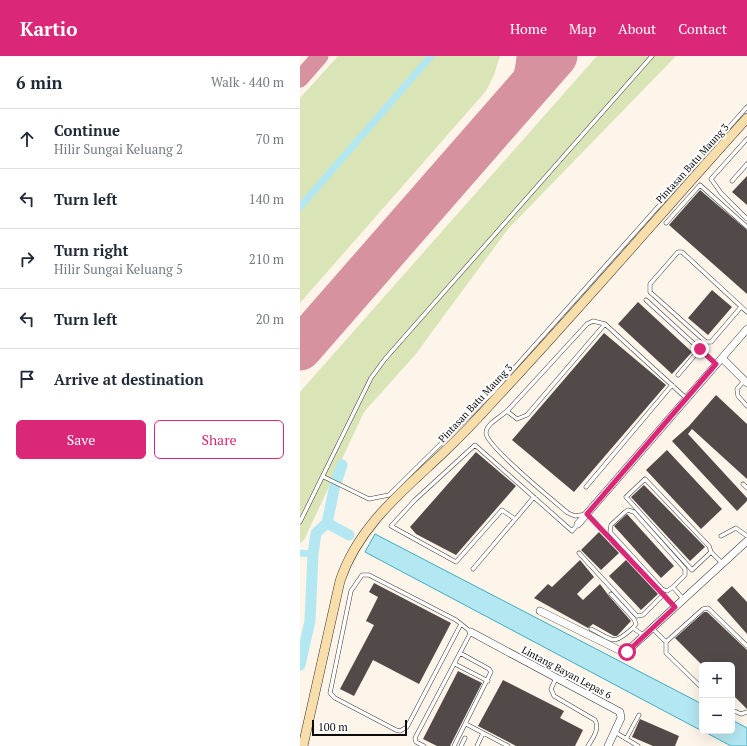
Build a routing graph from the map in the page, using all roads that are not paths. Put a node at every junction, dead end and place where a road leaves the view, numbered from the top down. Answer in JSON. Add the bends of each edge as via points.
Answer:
{"nodes":[{"id":1,"x":652,"y":56,"type":"edge"},
{"id":2,"x":747,"y":106,"type":"edge"},
{"id":3,"x":747,"y":118,"type":"edge"},
{"id":4,"x":747,"y":139,"type":"edge"},
{"id":5,"x":747,"y":164,"type":"edge"},
{"id":6,"x":732,"y":181,"type":"dead end"},
{"id":7,"x":747,"y":219,"type":"edge"},
{"id":8,"x":666,"y":223,"type":"dead end"},
{"id":9,"x":747,"y":227,"type":"edge"},
{"id":10,"x":646,"y":300,"type":"dead end"},
{"id":11,"x":741,"y":307,"type":"junction"},
{"id":12,"x":747,"y":312,"type":"edge"},
{"id":13,"x":605,"y":324,"type":"junction"},
{"id":14,"x":747,"y":329,"type":"edge"},
{"id":15,"x":700,"y":349,"type":"junction"},
{"id":16,"x":722,"y":358,"type":"junction"},
{"id":17,"x":716,"y":364,"type":"junction"},
{"id":18,"x":678,"y":375,"type":"dead end"},
{"id":19,"x":746,"y":382,"type":"edge"},
{"id":20,"x":672,"y":385,"type":"junction"},
{"id":21,"x":686,"y":398,"type":"junction"},
{"id":22,"x":747,"y":406,"type":"edge"},
{"id":23,"x":507,"y":411,"type":"junction"},
{"id":24,"x":324,"y":476,"type":"junction"},
{"id":25,"x":743,"y":484,"type":"dead end"},
{"id":26,"x":586,"y":487,"type":"dead end"},
{"id":27,"x":747,"y":488,"type":"edge"},
{"id":28,"x":534,"y":497,"type":"junction"},
{"id":29,"x":587,"y":514,"type":"junction"},
{"id":30,"x":515,"y":519,"type":"junction"},
{"id":31,"x":300,"y":522,"type":"edge"},
{"id":32,"x":578,"y":524,"type":"joint"},
{"id":33,"x":721,"y":536,"type":"dead end"},
{"id":34,"x":747,"y":536,"type":"edge"},
{"id":35,"x":747,"y":541,"type":"edge"},
{"id":36,"x":711,"y":552,"type":"junction"},
{"id":37,"x":579,"y":553,"type":"dead end"},
{"id":38,"x":723,"y":565,"type":"junction"},
{"id":39,"x":473,"y":569,"type":"dead end"},
{"id":40,"x":672,"y":587,"type":"junction"},
{"id":41,"x":611,"y":594,"type":"dead end"},
{"id":42,"x":663,"y":595,"type":"junction"},
{"id":43,"x":684,"y":600,"type":"junction"},
{"id":44,"x":675,"y":607,"type":"junction"},
{"id":45,"x":540,"y":611,"type":"dead end"},
{"id":46,"x":460,"y":624,"type":"junction"},
{"id":47,"x":633,"y":628,"type":"junction"},
{"id":48,"x":652,"y":628,"type":"junction"},
{"id":49,"x":591,"y":629,"type":"dead end"},
{"id":50,"x":472,"y":632,"type":"junction"},
{"id":51,"x":644,"y":636,"type":"junction"},
{"id":52,"x":666,"y":642,"type":"junction"},
{"id":53,"x":747,"y":646,"type":"edge"},
{"id":54,"x":460,"y":653,"type":"junction"},
{"id":55,"x":455,"y":664,"type":"junction"},
{"id":56,"x":556,"y":678,"type":"junction"},
{"id":57,"x":488,"y":681,"type":"junction"},
{"id":58,"x":699,"y":685,"type":"edge"},
{"id":59,"x":735,"y":711,"type":"edge"},
{"id":60,"x":747,"y":712,"type":"edge"},
{"id":61,"x":639,"y":715,"type":"dead end"},
{"id":62,"x":466,"y":724,"type":"junction"},
{"id":63,"x":615,"y":732,"type":"junction"},
{"id":64,"x":483,"y":733,"type":"junction"},
{"id":65,"x":465,"y":738,"type":"dead end"},
{"id":66,"x":626,"y":739,"type":"junction"},
{"id":67,"x":498,"y":741,"type":"junction"},
{"id":68,"x":303,"y":746,"type":"edge"},
{"id":69,"x":424,"y":746,"type":"edge"},
{"id":70,"x":454,"y":746,"type":"edge"},
{"id":71,"x":461,"y":746,"type":"edge"},
{"id":72,"x":477,"y":746,"type":"edge"},
{"id":73,"x":495,"y":746,"type":"edge"},
{"id":74,"x":508,"y":746,"type":"edge"},
{"id":75,"x":588,"y":746,"type":"edge"},
{"id":76,"x":608,"y":746,"type":"edge"},
{"id":77,"x":638,"y":746,"type":"edge"}],
"edges":[{"from":1,"to":24,"type":"lane","via":[[385,359],[371,378]]},
{"from":2,"to":24,"type":"lane","via":[[493,392],[389,495],[369,499]]},
{"from":3,"to":68,"type":"street","name":"Pintasan Batu Maung 3","via":[[499,396],[446,451],[395,498],[364,533],[346,561],[340,581]]},
{"from":4,"to":7,"type":"lane","via":[[711,179]]},
{"from":5,"to":6,"type":"lane"},
{"from":8,"to":9,"type":"lane","via":[[700,185]]},
{"from":10,"to":15,"type":"lane"},
{"from":11,"to":11,"type":"lane","via":[[711,342],[706,342],[650,292],[650,284],[678,252],[682,252]]},
{"from":11,"to":12,"type":"lane"},
{"from":13,"to":20,"type":"lane"},
{"from":13,"to":23,"type":"lane","via":[[593,321],[587,324]]},
{"from":13,"to":23,"type":"lane","via":[[527,415],[517,419]]},
{"from":14,"to":16,"type":"street"},
{"from":15,"to":17,"type":"lane"},
{"from":15,"to":18,"type":"lane"},
{"from":16,"to":17,"type":"street"},
{"from":16,"to":19,"type":"street"},
{"from":17,"to":21,"type":"street"},
{"from":19,"to":22,"type":"lane","via":[[737,389],[738,396]]},
{"from":20,"to":21,"type":"lane"},
{"from":20,"to":26,"type":"lane"},
{"from":21,"to":29,"type":"street"},
{"from":23,"to":29,"type":"lane","via":[[488,427],[488,438],[508,461],[568,513],[575,516]]},
{"from":24,"to":31,"type":"lane"},
{"from":25,"to":27,"type":"lane"},
{"from":28,"to":30,"type":"lane"},
{"from":28,"to":30,"type":"lane","via":[[475,445],[415,500],[391,526],[456,562],[502,510]]},
{"from":28,"to":32,"type":"lane","via":[[572,531]]},
{"from":29,"to":32,"type":"street"},
{"from":29,"to":42,"type":"lane"},
{"from":30,"to":39,"type":"lane"},
{"from":33,"to":34,"type":"lane","via":[[736,528]]},
{"from":35,"to":38,"type":"street"},
{"from":36,"to":36,"type":"lane","via":[[692,570],[626,497],[645,479],[709,546]]},
{"from":36,"to":38,"type":"lane"},
{"from":37,"to":42,"type":"lane","via":[[637,616],[643,615]]},
{"from":38,"to":43,"type":"street"},
{"from":40,"to":40,"type":"lane","via":[[685,575],[685,569],[634,512],[628,510],[611,525],[610,532],[662,589],[667,591]]},
{"from":40,"to":43,"type":"lane"},
{"from":41,"to":47,"type":"lane","via":[[634,620],[636,624]]},
{"from":42,"to":44,"type":"lane"},
{"from":43,"to":44,"type":"street"},
{"from":44,"to":48,"type":"street"},
{"from":45,"to":51,"type":"street","via":[[625,654]]},
{"from":46,"to":46,"type":"lane","via":[[370,575],[362,575],[351,591],[330,693],[396,730],[404,730]]},
{"from":46,"to":50,"type":"lane"},
{"from":47,"to":49,"type":"lane","via":[[617,640]]},
{"from":47,"to":51,"type":"lane"},
{"from":48,"to":51,"type":"street"},
{"from":48,"to":52,"type":"lane"},
{"from":50,"to":54,"type":"lane"},
{"from":50,"to":56,"type":"street","name":"Lintang Bayan Lepas 6"},
{"from":52,"to":53,"type":"lane","via":[[703,609],[708,608]]},
{"from":52,"to":58,"type":"lane","via":[[666,653]]},
{"from":54,"to":55,"type":"lane"},
{"from":54,"to":57,"type":"lane","via":[[489,669],[491,672]]},
{"from":55,"to":57,"type":"lane"},
{"from":55,"to":69,"type":"lane","via":[[415,738],[416,742]]},
{"from":56,"to":63,"type":"street","name":"Lintang Bayan Lepas 6","via":[[620,712],[621,718]]},
{"from":56,"to":75,"type":"lane","via":[[551,689],[554,696],[597,723],[598,729]]},
{"from":57,"to":62,"type":"lane"},
{"from":59,"to":60,"type":"lane","via":[[741,714]]},
{"from":61,"to":66,"type":"lane"},
{"from":62,"to":64,"type":"lane"},
{"from":62,"to":70,"type":"lane"},
{"from":63,"to":66,"type":"lane"},
{"from":63,"to":76,"type":"street","name":"Lintang Bayan Lepas 6"},
{"from":64,"to":67,"type":"lane"},
{"from":64,"to":72,"type":"lane"},
{"from":65,"to":71,"type":"lane"},
{"from":66,"to":77,"type":"lane"},
{"from":67,"to":73,"type":"lane"},
{"from":67,"to":74,"type":"lane"}]}
